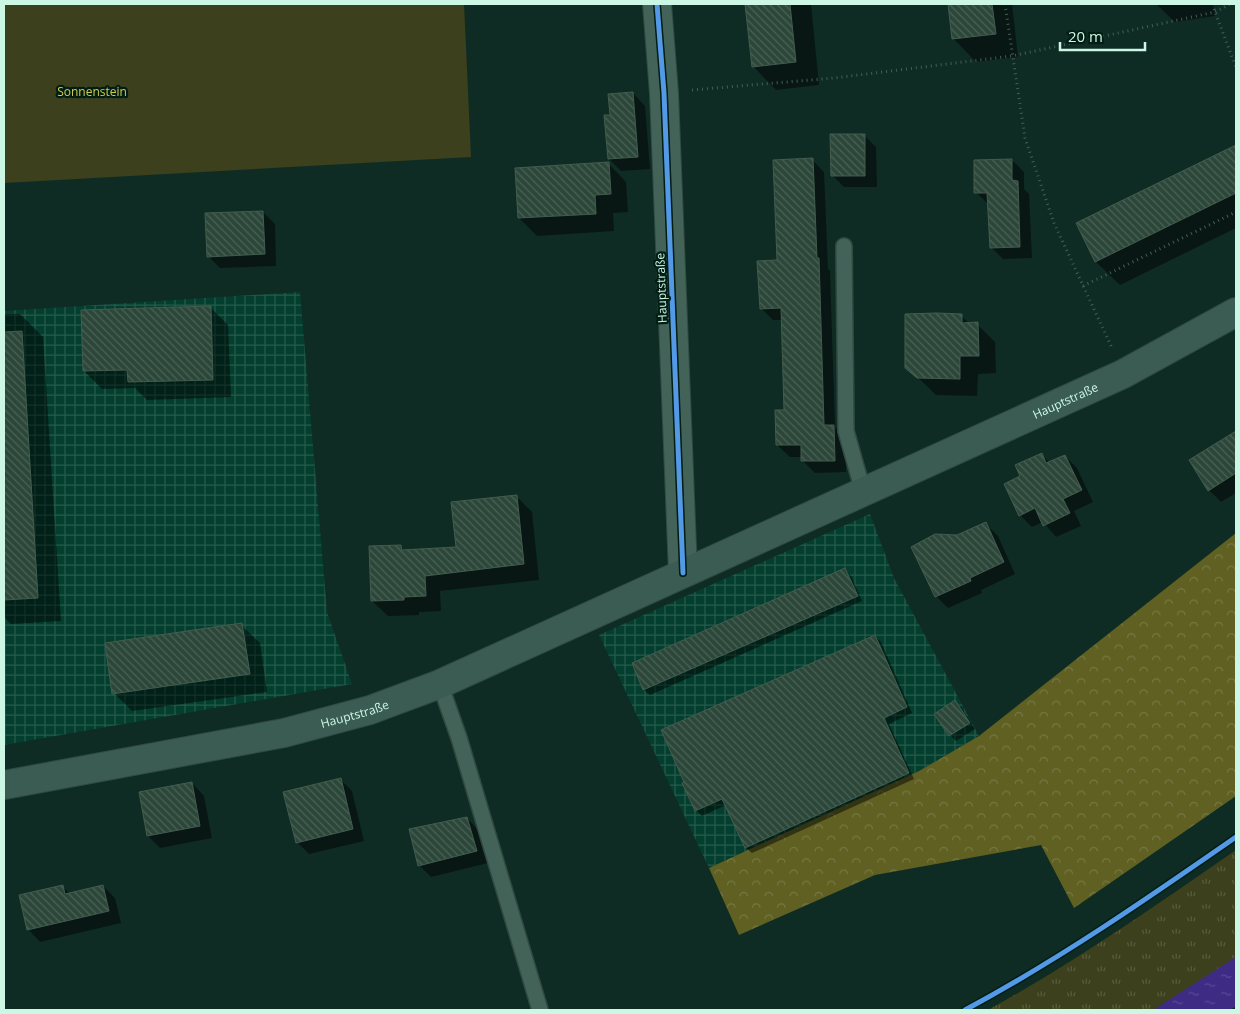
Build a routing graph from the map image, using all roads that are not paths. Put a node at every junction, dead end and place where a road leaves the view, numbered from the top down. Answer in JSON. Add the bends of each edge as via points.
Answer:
{"nodes":[{"id":1,"x":657,"y":4,"type":"edge"},
{"id":2,"x":844,"y":246,"type":"dead end"},
{"id":3,"x":1236,"y":312,"type":"edge"},
{"id":4,"x":863,"y":492,"type":"junction"},
{"id":5,"x":683,"y":573,"type":"junction"},
{"id":6,"x":440,"y":684,"type":"junction"},
{"id":7,"x":4,"y":785,"type":"edge"},
{"id":8,"x":540,"y":1010,"type":"edge"}],
"edges":[{"from":1,"to":5,"type":"street","name":"Hauptstraße","via":[[664,93]]},
{"from":2,"to":4,"type":"lane","via":[[846,430]]},
{"from":3,"to":4,"type":"main road","name":"Hauptstraße","via":[[1124,374]]},
{"from":4,"to":5,"type":"main road","name":"Hauptstraße"},
{"from":5,"to":6,"type":"main road","name":"Hauptstraße"},
{"from":6,"to":7,"type":"main road","name":"Hauptstraße","via":[[370,710],[284,733]]},
{"from":6,"to":8,"type":"lane"}]}
